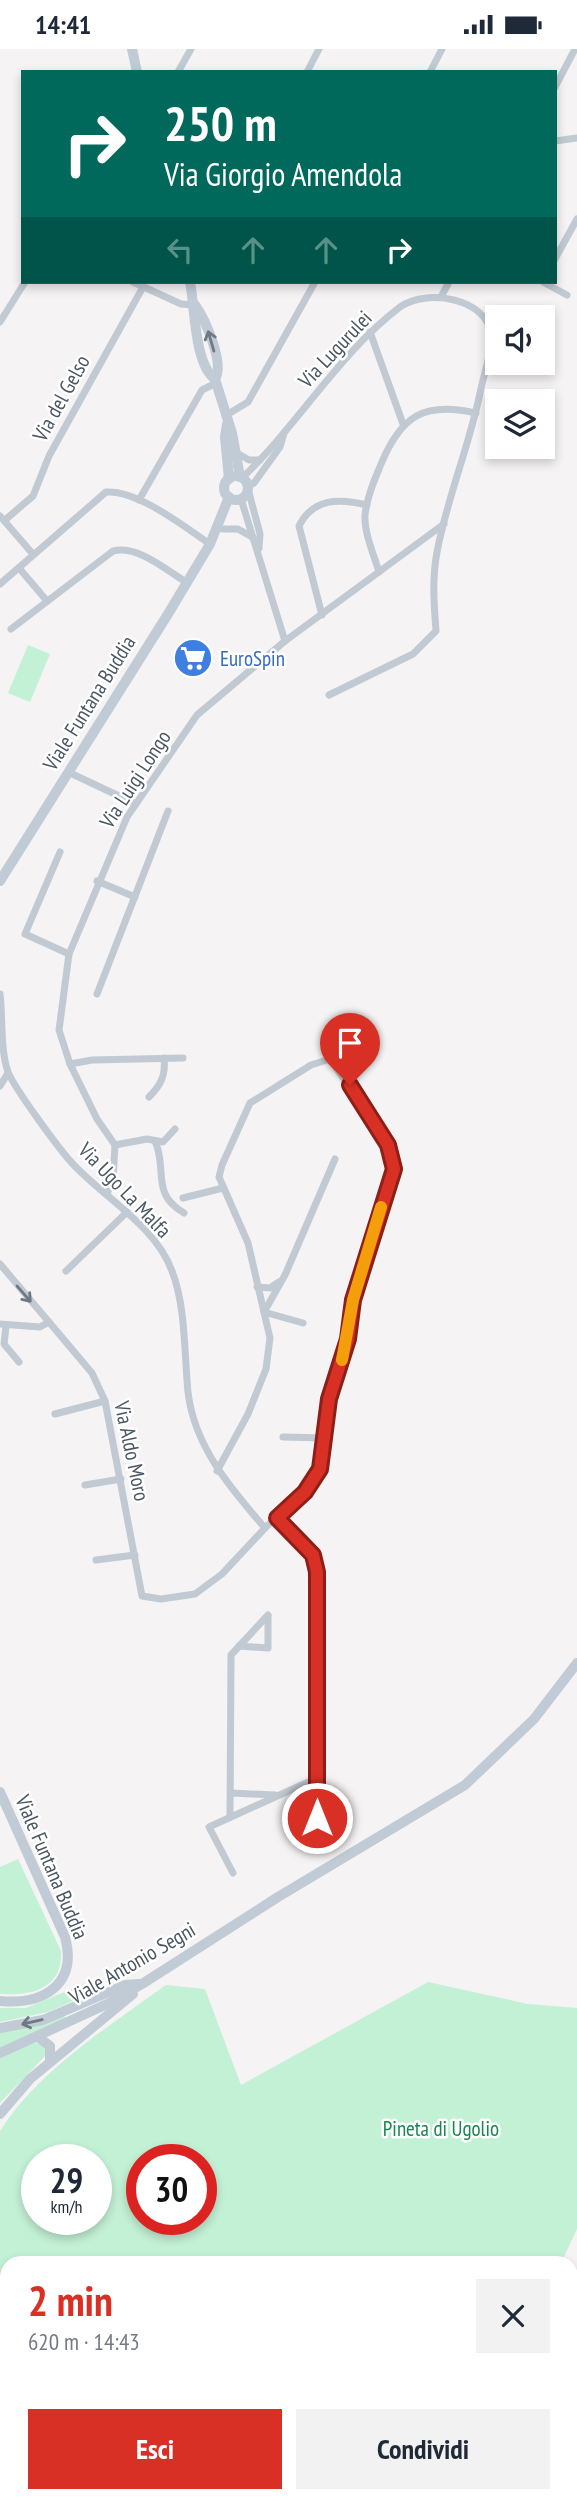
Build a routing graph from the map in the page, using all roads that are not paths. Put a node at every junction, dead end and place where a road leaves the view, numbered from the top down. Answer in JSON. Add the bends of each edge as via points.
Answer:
{"nodes":[{"id":1,"x":132,"y":49,"type":"edge"},
{"id":2,"x":191,"y":49,"type":"edge"},
{"id":3,"x":319,"y":49,"type":"edge"},
{"id":4,"x":442,"y":49,"type":"edge"},
{"id":5,"x":575,"y":49,"type":"edge"},
{"id":6,"x":137,"y":70,"type":"edge"},
{"id":7,"x":179,"y":70,"type":"edge"},
{"id":8,"x":308,"y":70,"type":"edge"},
{"id":9,"x":431,"y":70,"type":"edge"},
{"id":10,"x":557,"y":83,"type":"edge"},
{"id":11,"x":577,"y":138,"type":"edge"},
{"id":12,"x":557,"y":141,"type":"edge"},
{"id":13,"x":577,"y":219,"type":"edge"},
{"id":14,"x":557,"y":255,"type":"edge"},
{"id":15,"x":24,"y":284,"type":"edge"},
{"id":16,"x":137,"y":284,"type":"edge"},
{"id":17,"x":190,"y":284,"type":"edge"},
{"id":18,"x":314,"y":284,"type":"edge"},
{"id":19,"x":448,"y":284,"type":"edge"},
{"id":20,"x":547,"y":284,"type":"edge"},
{"id":21,"x":143,"y":287,"type":"junction"},
{"id":22,"x":568,"y":295,"type":"dead end"},
{"id":23,"x":440,"y":297,"type":"junction"},
{"id":24,"x":195,"y":305,"type":"junction"},
{"id":25,"x":0,"y":322,"type":"edge"},
{"id":26,"x":370,"y":333,"type":"junction"},
{"id":27,"x":215,"y":381,"type":"junction"},
{"id":28,"x":476,"y":413,"type":"junction"},
{"id":29,"x":226,"y":420,"type":"junction"},
{"id":30,"x":402,"y":424,"type":"junction"},
{"id":31,"x":284,"y":432,"type":"junction"},
{"id":32,"x":234,"y":452,"type":"junction"},
{"id":33,"x":260,"y":460,"type":"junction"},
{"id":34,"x":240,"y":488,"type":"junction"},
{"id":35,"x":139,"y":500,"type":"junction"},
{"id":36,"x":367,"y":505,"type":"junction"},
{"id":37,"x":2,"y":518,"type":"edge"},
{"id":38,"x":444,"y":524,"type":"junction"},
{"id":39,"x":223,"y":529,"type":"junction"},
{"id":40,"x":252,"y":537,"type":"junction"},
{"id":41,"x":210,"y":544,"type":"junction"},
{"id":42,"x":258,"y":549,"type":"junction"},
{"id":43,"x":32,"y":553,"type":"junction"},
{"id":44,"x":19,"y":568,"type":"junction"},
{"id":45,"x":379,"y":572,"type":"junction"},
{"id":46,"x":186,"y":582,"type":"junction"},
{"id":47,"x":0,"y":584,"type":"edge"},
{"id":48,"x":47,"y":601,"type":"junction"},
{"id":49,"x":322,"y":615,"type":"junction"},
{"id":50,"x":11,"y":629,"type":"dead end"},
{"id":51,"x":285,"y":641,"type":"junction"},
{"id":52,"x":329,"y":695,"type":"dead end"},
{"id":53,"x":68,"y":772,"type":"junction"},
{"id":54,"x":136,"y":804,"type":"junction"},
{"id":55,"x":168,"y":811,"type":"dead end"},
{"id":56,"x":60,"y":852,"type":"dead end"},
{"id":57,"x":0,"y":881,"type":"edge"},
{"id":58,"x":97,"y":881,"type":"junction"},
{"id":59,"x":135,"y":897,"type":"junction"},
{"id":60,"x":69,"y":954,"type":"junction"},
{"id":61,"x":0,"y":994,"type":"edge"},
{"id":62,"x":97,"y":994,"type":"dead end"},
{"id":63,"x":164,"y":1058,"type":"junction"},
{"id":64,"x":183,"y":1058,"type":"dead end"},
{"id":65,"x":70,"y":1064,"type":"junction"},
{"id":66,"x":8,"y":1073,"type":"junction"},
{"id":67,"x":0,"y":1086,"type":"edge"},
{"id":68,"x":149,"y":1097,"type":"dead end"},
{"id":69,"x":175,"y":1129,"type":"dead end"},
{"id":70,"x":155,"y":1141,"type":"junction"},
{"id":71,"x":115,"y":1145,"type":"junction"},
{"id":72,"x":335,"y":1159,"type":"dead end"},
{"id":73,"x":223,"y":1188,"type":"junction"},
{"id":74,"x":107,"y":1194,"type":"junction"},
{"id":75,"x":183,"y":1198,"type":"dead end"},
{"id":76,"x":127,"y":1212,"type":"junction"},
{"id":77,"x":184,"y":1213,"type":"dead end"},
{"id":78,"x":0,"y":1264,"type":"edge"},
{"id":79,"x":66,"y":1271,"type":"dead end"},
{"id":80,"x":280,"y":1282,"type":"junction"},
{"id":81,"x":257,"y":1287,"type":"junction"},
{"id":82,"x":264,"y":1312,"type":"junction"},
{"id":83,"x":49,"y":1322,"type":"junction"},
{"id":84,"x":303,"y":1324,"type":"dead end"},
{"id":85,"x":3,"y":1325,"type":"edge"},
{"id":86,"x":19,"y":1362,"type":"dead end"},
{"id":87,"x":105,"y":1401,"type":"junction"},
{"id":88,"x":55,"y":1414,"type":"dead end"},
{"id":89,"x":283,"y":1437,"type":"dead end"},
{"id":90,"x":325,"y":1439,"type":"junction"},
{"id":91,"x":217,"y":1471,"type":"junction"},
{"id":92,"x":121,"y":1479,"type":"junction"},
{"id":93,"x":85,"y":1485,"type":"dead end"},
{"id":94,"x":277,"y":1518,"type":"junction"},
{"id":95,"x":265,"y":1528,"type":"junction"},
{"id":96,"x":135,"y":1555,"type":"junction"},
{"id":97,"x":96,"y":1560,"type":"dead end"},
{"id":98,"x":239,"y":1646,"type":"junction"},
{"id":99,"x":577,"y":1663,"type":"edge"},
{"id":100,"x":317,"y":1778,"type":"junction"},
{"id":101,"x":0,"y":1792,"type":"edge"},
{"id":102,"x":231,"y":1793,"type":"junction"},
{"id":103,"x":279,"y":1795,"type":"junction"},
{"id":104,"x":230,"y":1817,"type":"junction"},
{"id":105,"x":317,"y":1818,"type":"dead end"},
{"id":106,"x":233,"y":1873,"type":"dead end"},
{"id":107,"x":142,"y":1984,"type":"junction"},
{"id":108,"x":3,"y":2002,"type":"edge"},
{"id":109,"x":0,"y":2028,"type":"edge"},
{"id":110,"x":38,"y":2037,"type":"junction"},
{"id":111,"x":0,"y":2053,"type":"edge"},
{"id":112,"x":50,"y":2062,"type":"junction"},
{"id":113,"x":0,"y":2113,"type":"edge"}],
"edges":[{"from":1,"to":6,"type":"main road"},
{"from":2,"to":7,"type":"street"},
{"from":3,"to":8,"type":"street"},
{"from":4,"to":9,"type":"street"},
{"from":5,"to":10,"type":"street"},
{"from":11,"to":12,"type":"street"},
{"from":13,"to":14,"type":"street"},
{"from":15,"to":25,"type":"street"},
{"from":16,"to":21,"type":"street"},
{"from":17,"to":24,"type":"main road"},
{"from":18,"to":29,"type":"street","via":[[248,403]]},
{"from":19,"to":23,"type":"street"},
{"from":20,"to":22,"type":"street"},
{"from":21,"to":24,"type":"street","via":[[181,304]]},
{"from":21,"to":37,"type":"street","name":"Via del Gelso","via":[[49,456],[33,496]]},
{"from":23,"to":26,"type":"street","name":"Via Lugurulei","via":[[404,305]]},
{"from":23,"to":28,"type":"street","via":[[463,303],[484,317],[491,336]]},
{"from":24,"to":27,"type":"main road","via":[[213,343],[218,370]]},
{"from":26,"to":30,"type":"street"},
{"from":26,"to":31,"type":"street","name":"Via Lugurulei"},
{"from":27,"to":29,"type":"main road"},
{"from":27,"to":35,"type":"street","via":[[202,390]]},
{"from":28,"to":30,"type":"street","via":[[451,407],[430,409]]},
{"from":28,"to":38,"type":"street"},
{"from":29,"to":32,"type":"main road"},
{"from":29,"to":34,"type":"main road","via":[[225,437]]},
{"from":30,"to":36,"type":"street","via":[[388,447]]},
{"from":31,"to":33,"type":"street","name":"Via Lugurulei"},
{"from":31,"to":34,"type":"street","name":"Via Lugurulei","via":[[254,483]]},
{"from":32,"to":33,"type":"street"},
{"from":32,"to":34,"type":"main road"},
{"from":33,"to":34,"type":"street","name":"Via Lugurulei"},
{"from":34,"to":39,"type":"main road","name":"Viale Funtana Buddia"},
{"from":34,"to":40,"type":"street"},
{"from":34,"to":41,"type":"main road","name":"Viale Funtana Buddia"},
{"from":34,"to":42,"type":"street","via":[[260,534]]},
{"from":35,"to":41,"type":"street"},
{"from":35,"to":43,"type":"street","via":[[106,492]]},
{"from":36,"to":45,"type":"street","via":[[365,518]]},
{"from":36,"to":49,"type":"street","via":[[323,502],[305,513],[299,526]]},
{"from":37,"to":43,"type":"street"},
{"from":38,"to":45,"type":"street","name":"Via Luigi Longo"},
{"from":38,"to":52,"type":"street","via":[[433,582],[436,631],[413,654]]},
{"from":39,"to":40,"type":"street","via":[[239,529]]},
{"from":39,"to":41,"type":"main road","name":"Viale Funtana Buddia"},
{"from":40,"to":42,"type":"street"},
{"from":41,"to":46,"type":"main road","name":"Viale Funtana Buddia"},
{"from":42,"to":51,"type":"street"},
{"from":43,"to":44,"type":"street"},
{"from":44,"to":47,"type":"street"},
{"from":44,"to":48,"type":"street"},
{"from":45,"to":49,"type":"street","name":"Via Luigi Longo"},
{"from":46,"to":48,"type":"street","via":[[123,549],[103,557]]},
{"from":46,"to":53,"type":"main road","name":"Viale Funtana Buddia"},
{"from":48,"to":50,"type":"street"},
{"from":49,"to":51,"type":"street","name":"Via Luigi Longo"},
{"from":51,"to":54,"type":"street","name":"Via Luigi Longo","via":[[197,715]]},
{"from":53,"to":54,"type":"street"},
{"from":53,"to":57,"type":"main road","name":"Viale Funtana Buddia"},
{"from":54,"to":58,"type":"street","name":"Via Luigi Longo"},
{"from":55,"to":59,"type":"street"},
{"from":56,"to":60,"type":"street","via":[[25,934]]},
{"from":58,"to":59,"type":"street"},
{"from":58,"to":60,"type":"street","name":"Via Luigi Longo"},
{"from":59,"to":62,"type":"street"},
{"from":60,"to":65,"type":"street","name":"Via Luigi Longo","via":[[59,1030]]},
{"from":61,"to":66,"type":"street","name":"Via Ugo La Malfa"},
{"from":63,"to":64,"type":"street"},
{"from":63,"to":65,"type":"street"},
{"from":63,"to":68,"type":"street","via":[[162,1081]]},
{"from":65,"to":71,"type":"street","name":"Via Luigi Longo"},
{"from":66,"to":67,"type":"street"},
{"from":66,"to":74,"type":"street","name":"Via Ugo La Malfa","via":[[71,1163]]},
{"from":69,"to":70,"type":"street","via":[[163,1142]]},
{"from":70,"to":71,"type":"street"},
{"from":70,"to":77,"type":"street","via":[[164,1195]]},
{"from":71,"to":74,"type":"street","via":[[113,1179]]},
{"from":72,"to":80,"type":"street"},
{"from":73,"to":75,"type":"street"},
{"from":73,"to":81,"type":"street","via":[[248,1243]]},
{"from":73,"to":90,"type":"street","via":[[219,1177],[222,1165],[250,1103],[311,1065],[330,1059],[388,1145],[394,1169],[353,1300],[348,1339],[329,1399]]},
{"from":74,"to":76,"type":"street","name":"Via Ugo La Malfa"},
{"from":76,"to":79,"type":"street"},
{"from":76,"to":91,"type":"street","name":"Via Ugo La Malfa","via":[[172,1270],[188,1396]]},
{"from":78,"to":83,"type":"street","name":"Via Aldo Moro","one_way":true},
{"from":80,"to":81,"type":"street","via":[[270,1288]]},
{"from":80,"to":82,"type":"street"},
{"from":81,"to":82,"type":"street"},
{"from":82,"to":84,"type":"street"},
{"from":82,"to":91,"type":"street","via":[[270,1338],[266,1369]]},
{"from":83,"to":85,"type":"street","via":[[40,1327]]},
{"from":83,"to":87,"type":"street","name":"Via Aldo Moro","via":[[92,1373]]},
{"from":85,"to":86,"type":"street","via":[[4,1344]]},
{"from":87,"to":88,"type":"street"},
{"from":87,"to":92,"type":"street","name":"Via Aldo Moro"},
{"from":89,"to":90,"type":"street"},
{"from":90,"to":94,"type":"street","via":[[320,1469],[305,1492]]},
{"from":91,"to":95,"type":"street","name":"Via Ugo La Malfa"},
{"from":92,"to":93,"type":"street"},
{"from":92,"to":96,"type":"street","name":"Via Aldo Moro"},
{"from":94,"to":95,"type":"street"},
{"from":94,"to":100,"type":"street","via":[[313,1555],[317,1572]]},
{"from":95,"to":96,"type":"street","name":"Via Aldo Moro","via":[[222,1574],[195,1594],[142,1597]]},
{"from":96,"to":97,"type":"street"},
{"from":98,"to":98,"type":"street","via":[[268,1615],[268,1648]]},
{"from":98,"to":102,"type":"street","via":[[231,1655]]},
{"from":99,"to":107,"type":"main road","name":"Viale Antonio Segni","via":[[534,1719],[465,1785]]},
{"from":100,"to":103,"type":"street"},
{"from":100,"to":105,"type":"street"},
{"from":101,"to":108,"type":"main road","name":"Viale Funtana Buddia","via":[[68,1947],[59,1985],[33,2001]]},
{"from":102,"to":103,"type":"street"},
{"from":102,"to":104,"type":"street"},
{"from":103,"to":104,"type":"street"},
{"from":104,"to":106,"type":"street","via":[[209,1826]]},
{"from":107,"to":109,"type":"main road","one_way":true,"via":[[125,1985],[43,2019]]},
{"from":107,"to":110,"type":"main road","name":"Viale Antonio Segni"},
{"from":107,"to":112,"type":"main road"},
{"from":110,"to":111,"type":"main road","name":"Viale Antonio Segni"},
{"from":110,"to":112,"type":"main road","via":[[50,2046]]},
{"from":112,"to":113,"type":"main road"}]}
